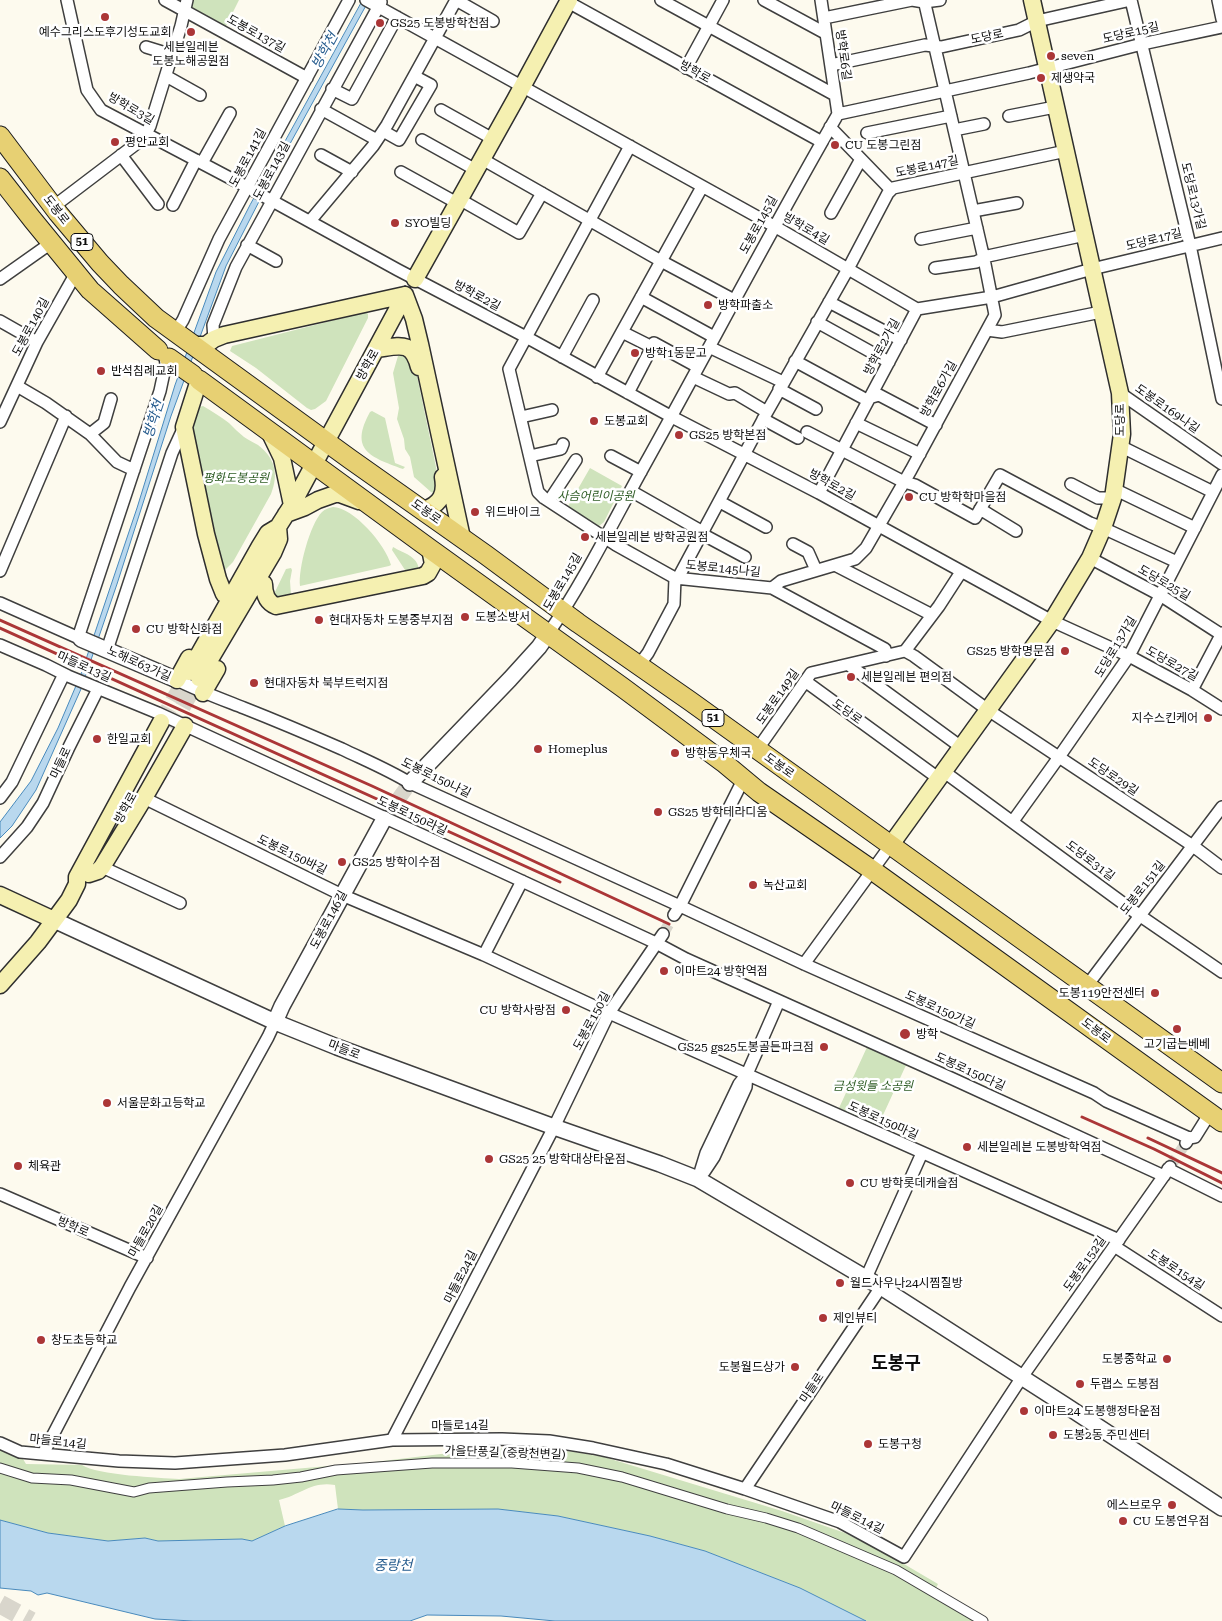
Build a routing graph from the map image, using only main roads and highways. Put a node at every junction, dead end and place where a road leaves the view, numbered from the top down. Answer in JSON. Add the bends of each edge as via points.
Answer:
{"nodes":[{"id":1,"x":1032,"y":0,"type":"edge"},
{"id":2,"x":568,"y":1,"type":"edge"},
{"id":3,"x":0,"y":136,"type":"edge"},
{"id":4,"x":0,"y":178,"type":"edge"},
{"id":5,"x":415,"y":279,"type":"road end"},
{"id":6,"x":405,"y":296,"type":"junction"},
{"id":7,"x":194,"y":340,"type":"junction"},
{"id":8,"x":376,"y":349,"type":"junction"},
{"id":9,"x":196,"y":378,"type":"junction"},
{"id":10,"x":269,"y":431,"type":"junction"},
{"id":11,"x":326,"y":441,"type":"junction"},
{"id":12,"x":314,"y":464,"type":"junction"},
{"id":13,"x":369,"y":505,"type":"junction"},
{"id":14,"x":424,"y":510,"type":"junction"},
{"id":15,"x":285,"y":515,"type":"junction"},
{"id":16,"x":462,"y":538,"type":"junction"},
{"id":17,"x":266,"y":549,"type":"junction"},
{"id":18,"x":430,"y":549,"type":"junction"},
{"id":19,"x":264,"y":584,"type":"junction"},
{"id":20,"x":224,"y":594,"type":"junction"},
{"id":21,"x":192,"y":681,"type":"junction"},
{"id":22,"x":890,"y":846,"type":"junction"},
{"id":23,"x":88,"y":873,"type":"junction"},
{"id":24,"x":0,"y":894,"type":"edge"},
{"id":25,"x":54,"y":920,"type":"junction"},
{"id":26,"x":0,"y":985,"type":"edge"},
{"id":27,"x":1222,"y":1083,"type":"edge"},
{"id":28,"x":1216,"y":1118,"type":"edge"}],
"edges":[{"from":1,"to":22,"type":"main road","name":"도당로","via":[[1120,392],[1122,434],[1114,493],[1090,558],[1052,621]]},
{"from":2,"to":5,"type":"main road","name":"방학로"},
{"from":3,"to":7,"type":"main road","name":"도봉로","number":"51","via":[[100,263],[156,318]]},
{"from":4,"to":9,"type":"main road","name":"도봉로","number":"51","via":[[90,290]]},
{"from":6,"to":7,"type":"main road"},
{"from":6,"to":8,"type":"main road","name":"방학로"},
{"from":6,"to":16,"type":"main road","via":[[420,344]]},
{"from":7,"to":11,"type":"main road","name":"도봉로","number":"51"},
{"from":8,"to":11,"type":"main road","name":"방학로"},
{"from":8,"to":14,"type":"main road","via":[[406,347],[417,358],[444,484],[443,496],[434,506]]},
{"from":9,"to":10,"type":"main road","name":"도봉로","number":"51"},
{"from":9,"to":20,"type":"main road","via":[[184,427],[206,534]]},
{"from":10,"to":12,"type":"main road","name":"도봉로","number":"51"},
{"from":10,"to":15,"type":"main road","via":[[282,458]]},
{"from":11,"to":12,"type":"main road","name":"방학로"},
{"from":11,"to":14,"type":"main road","name":"도봉로","number":"51"},
{"from":12,"to":13,"type":"main road","name":"도봉로","number":"51"},
{"from":12,"to":15,"type":"main road","name":"방학로"},
{"from":13,"to":15,"type":"main road","via":[[335,494]]},
{"from":13,"to":18,"type":"main road","name":"도봉로","number":"51"},
{"from":14,"to":16,"type":"main road","name":"도봉로","number":"51"},
{"from":15,"to":17,"type":"main road","name":"방학로","via":[[280,539]]},
{"from":16,"to":22,"type":"main road","name":"도봉로","number":"51"},
{"from":17,"to":19,"type":"main road","via":[[272,566]]},
{"from":17,"to":20,"type":"main road","via":[[248,552]]},
{"from":17,"to":21,"type":"main road","name":"방학로"},
{"from":18,"to":19,"type":"main road","via":[[433,564],[423,576],[276,606],[268,600]]},
{"from":18,"to":28,"type":"main road","name":"도봉로","number":"51","via":[[723,762],[743,780]]},
{"from":19,"to":21,"type":"main road"},
{"from":20,"to":21,"type":"main road"},
{"from":22,"to":27,"type":"main road","name":"도봉로","number":"51"},
{"from":23,"to":23,"type":"main road","name":"방학로","via":[[144,798],[169,722]]},
{"from":23,"to":25,"type":"main road","name":"방학로"},
{"from":24,"to":25,"type":"main road","name":"마들로"},
{"from":25,"to":26,"type":"main road","name":"방학로"}]}
